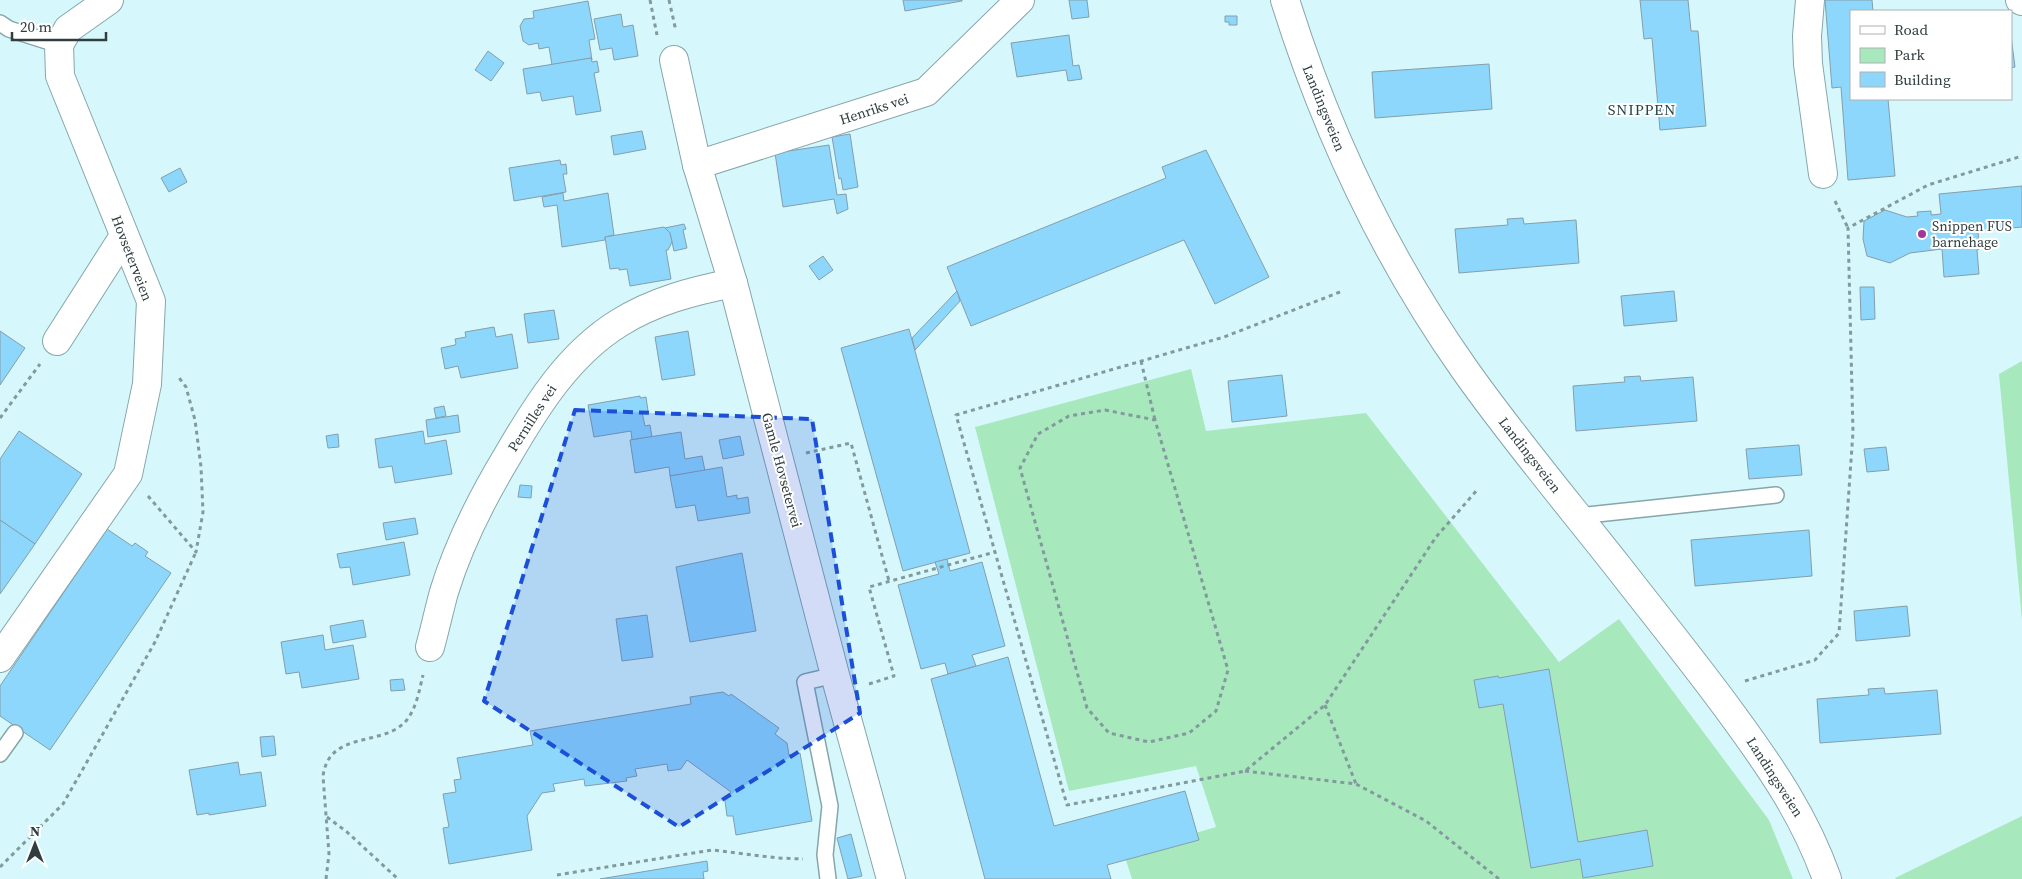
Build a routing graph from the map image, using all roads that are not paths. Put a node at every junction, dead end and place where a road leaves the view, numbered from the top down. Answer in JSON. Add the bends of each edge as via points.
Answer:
{"nodes":[{"id":1,"x":109,"y":0,"type":"edge"},
{"id":2,"x":1020,"y":0,"type":"edge"},
{"id":3,"x":1285,"y":0,"type":"edge"},
{"id":4,"x":1810,"y":0,"type":"edge"},
{"id":5,"x":0,"y":23,"type":"edge"},
{"id":6,"x":59,"y":45,"type":"junction"},
{"id":7,"x":674,"y":60,"type":"dead end"},
{"id":8,"x":697,"y":165,"type":"junction"},
{"id":9,"x":1823,"y":174,"type":"dead end"},
{"id":10,"x":124,"y":236,"type":"junction"},
{"id":11,"x":733,"y":283,"type":"junction"},
{"id":12,"x":57,"y":341,"type":"road end"},
{"id":13,"x":1776,"y":496,"type":"dead end"},
{"id":14,"x":1578,"y":516,"type":"junction"},
{"id":15,"x":430,"y":647,"type":"road end"},
{"id":16,"x":0,"y":658,"type":"edge"},
{"id":17,"x":835,"y":675,"type":"junction"},
{"id":18,"x":15,"y":733,"type":"dead end"},
{"id":19,"x":0,"y":754,"type":"edge"},
{"id":20,"x":828,"y":879,"type":"edge"},
{"id":21,"x":891,"y":879,"type":"edge"},
{"id":22,"x":1827,"y":879,"type":"edge"}],
"edges":[{"from":1,"to":6,"type":"street","via":[[68,29]]},
{"from":2,"to":8,"type":"street","name":"Henriks vei","via":[[926,92]]},
{"from":3,"to":14,"type":"street","name":"Landingsveien","via":[[1308,69],[1346,161],[1394,256],[1465,369]]},
{"from":4,"to":9,"type":"street","via":[[1808,64]]},
{"from":5,"to":6,"type":"lane"},
{"from":6,"to":10,"type":"street","name":"Hovseterveien","via":[[60,76]]},
{"from":7,"to":8,"type":"street","name":"Gamle Hovsetervei"},
{"from":8,"to":11,"type":"street","name":"Gamle Hovsetervei"},
{"from":10,"to":12,"type":"street"},
{"from":10,"to":16,"type":"street","name":"Hovseterveien","via":[[151,301],[147,384],[128,474]]},
{"from":11,"to":15,"type":"street","name":"Pernilles vei","via":[[695,291],[638,312],[603,334],[564,371],[531,415],[475,513],[444,592]]},
{"from":11,"to":17,"type":"street","name":"Gamle Hovsetervei"},
{"from":13,"to":14,"type":"lane"},
{"from":14,"to":22,"type":"street","name":"Landingsveien","via":[[1779,779],[1811,838]]},
{"from":17,"to":20,"type":"lane","via":[[805,682],[830,806],[825,855]]},
{"from":17,"to":21,"type":"street","name":"Gamle Hovsetervei"},
{"from":18,"to":19,"type":"lane"}]}
